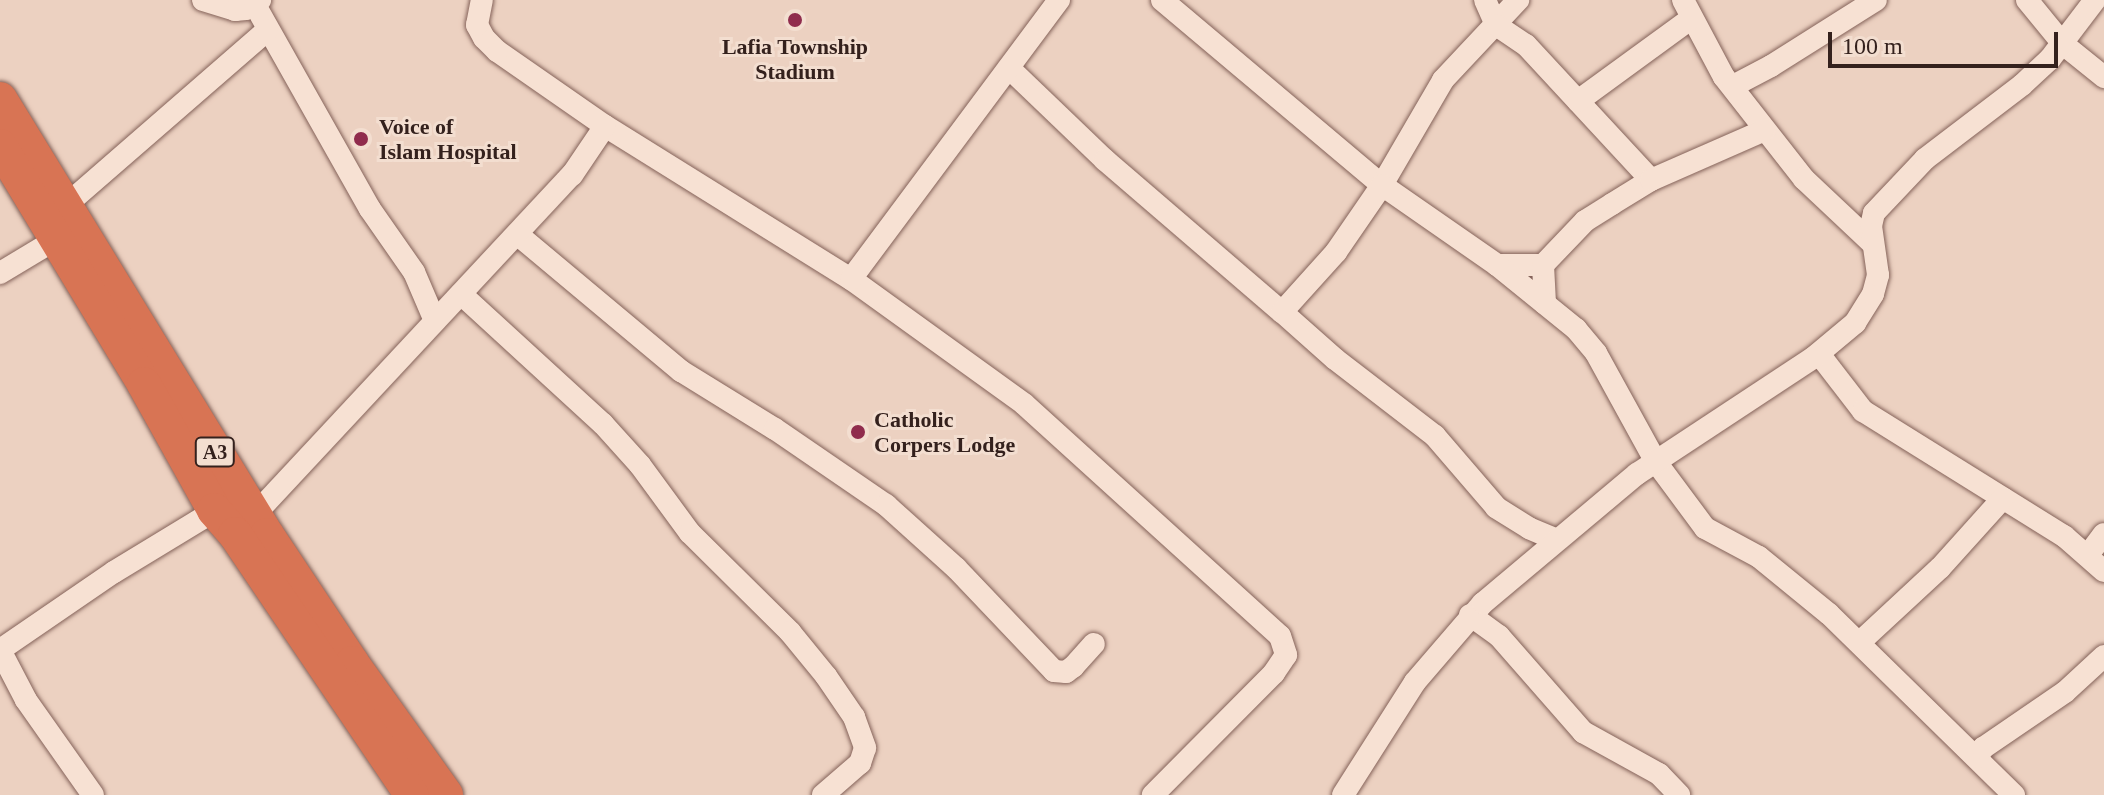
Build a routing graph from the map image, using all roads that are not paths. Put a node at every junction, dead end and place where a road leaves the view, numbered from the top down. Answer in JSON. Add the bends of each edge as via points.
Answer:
{"nodes":[{"id":1,"x":203,"y":0,"type":"edge"},
{"id":2,"x":482,"y":0,"type":"edge"},
{"id":3,"x":1059,"y":0,"type":"edge"},
{"id":4,"x":1162,"y":0,"type":"edge"},
{"id":5,"x":1485,"y":0,"type":"edge"},
{"id":6,"x":1518,"y":0,"type":"edge"},
{"id":7,"x":1876,"y":0,"type":"edge"},
{"id":8,"x":2027,"y":0,"type":"edge"},
{"id":9,"x":2095,"y":0,"type":"edge"},
{"id":10,"x":257,"y":3,"type":"edge"},
{"id":11,"x":1687,"y":9,"type":"edge"},
{"id":12,"x":1496,"y":25,"type":"junction"},
{"id":13,"x":266,"y":31,"type":"junction"},
{"id":14,"x":2063,"y":44,"type":"junction"},
{"id":15,"x":1009,"y":68,"type":"junction"},
{"id":16,"x":2104,"y":77,"type":"edge"},
{"id":17,"x":1733,"y":86,"type":"junction"},
{"id":18,"x":0,"y":99,"type":"edge"},
{"id":19,"x":1578,"y":101,"type":"junction"},
{"id":20,"x":605,"y":126,"type":"junction"},
{"id":21,"x":1765,"y":130,"type":"junction"},
{"id":22,"x":0,"y":146,"type":"edge"},
{"id":23,"x":1651,"y":180,"type":"junction"},
{"id":24,"x":1382,"y":185,"type":"junction"},
{"id":25,"x":65,"y":206,"type":"junction"},
{"id":26,"x":517,"y":234,"type":"junction"},
{"id":27,"x":55,"y":240,"type":"junction"},
{"id":28,"x":1872,"y":243,"type":"junction"},
{"id":29,"x":1497,"y":265,"type":"junction"},
{"id":30,"x":1543,"y":265,"type":"junction"},
{"id":31,"x":0,"y":273,"type":"edge"},
{"id":32,"x":851,"y":279,"type":"junction"},
{"id":33,"x":461,"y":294,"type":"junction"},
{"id":34,"x":1545,"y":304,"type":"junction"},
{"id":35,"x":1282,"y":312,"type":"junction"},
{"id":36,"x":435,"y":321,"type":"junction"},
{"id":37,"x":1819,"y":354,"type":"junction"},
{"id":38,"x":1656,"y":462,"type":"junction"},
{"id":39,"x":2003,"y":498,"type":"junction"},
{"id":40,"x":236,"y":514,"type":"junction"},
{"id":41,"x":2104,"y":534,"type":"edge"},
{"id":42,"x":1557,"y":540,"type":"junction"},
{"id":43,"x":2096,"y":563,"type":"edge"},
{"id":44,"x":1470,"y":615,"type":"junction"},
{"id":45,"x":1860,"y":642,"type":"junction"},
{"id":46,"x":1094,"y":644,"type":"dead end"},
{"id":47,"x":0,"y":650,"type":"edge"},
{"id":48,"x":2104,"y":656,"type":"edge"},
{"id":49,"x":1977,"y":757,"type":"junction"},
{"id":50,"x":93,"y":795,"type":"edge"},
{"id":51,"x":412,"y":795,"type":"edge"},
{"id":52,"x":446,"y":795,"type":"edge"},
{"id":53,"x":823,"y":795,"type":"edge"},
{"id":54,"x":1153,"y":795,"type":"edge"},
{"id":55,"x":1343,"y":795,"type":"edge"},
{"id":56,"x":1679,"y":795,"type":"edge"},
{"id":57,"x":2014,"y":795,"type":"edge"}],
"edges":[{"from":1,"to":10,"type":"street","via":[[235,10]]},
{"from":2,"to":20,"type":"street","via":[[477,25],[491,45]]},
{"from":3,"to":15,"type":"street"},
{"from":4,"to":24,"type":"street"},
{"from":5,"to":12,"type":"street"},
{"from":6,"to":12,"type":"street"},
{"from":7,"to":17,"type":"street"},
{"from":8,"to":14,"type":"street"},
{"from":9,"to":14,"type":"street"},
{"from":10,"to":13,"type":"street"},
{"from":11,"to":17,"type":"street"},
{"from":11,"to":19,"type":"street"},
{"from":12,"to":19,"type":"street","via":[[1526,45]]},
{"from":12,"to":24,"type":"street","via":[[1434,92]]},
{"from":13,"to":25,"type":"street"},
{"from":13,"to":36,"type":"street","via":[[370,209],[414,272]]},
{"from":14,"to":16,"type":"street"},
{"from":14,"to":28,"type":"street","via":[[2022,85],[1925,159],[1874,213]]},
{"from":15,"to":32,"type":"street"},
{"from":15,"to":35,"type":"street","via":[[1105,160]]},
{"from":17,"to":21,"type":"street"},
{"from":18,"to":25,"type":"highway","number":"A3"},
{"from":19,"to":23,"type":"street"},
{"from":20,"to":26,"type":"street","via":[[572,175]]},
{"from":20,"to":32,"type":"street"},
{"from":21,"to":23,"type":"street"},
{"from":21,"to":28,"type":"street","via":[[1804,179]]},
{"from":22,"to":27,"type":"highway","number":"A3"},
{"from":23,"to":30,"type":"street","via":[[1585,221]]},
{"from":24,"to":29,"type":"street"},
{"from":24,"to":35,"type":"street","via":[[1336,252]]},
{"from":25,"to":40,"type":"highway","number":"A3"},
{"from":26,"to":33,"type":"street"},
{"from":26,"to":46,"type":"street","via":[[681,371],[886,505],[956,568],[1054,671],[1066,672]]},
{"from":27,"to":31,"type":"street"},
{"from":27,"to":40,"type":"highway","number":"A3","via":[[144,384]]},
{"from":28,"to":37,"type":"street","via":[[1878,275],[1873,294],[1855,323]]},
{"from":29,"to":30,"type":"street"},
{"from":29,"to":34,"type":"street"},
{"from":30,"to":34,"type":"street"},
{"from":32,"to":54,"type":"street","via":[[1024,404],[1280,636],[1286,655],[1274,673]]},
{"from":33,"to":36,"type":"street"},
{"from":33,"to":53,"type":"street","via":[[603,424],[690,533],[790,632],[826,676],[854,717],[865,748],[860,763]]},
{"from":34,"to":38,"type":"street","via":[[1596,353]]},
{"from":35,"to":42,"type":"street","via":[[1435,436],[1496,507]]},
{"from":36,"to":40,"type":"street"},
{"from":37,"to":38,"type":"street"},
{"from":37,"to":39,"type":"street","via":[[1863,411]]},
{"from":38,"to":42,"type":"street"},
{"from":38,"to":45,"type":"street","via":[[1705,528],[1759,557]]},
{"from":39,"to":43,"type":"street"},
{"from":39,"to":45,"type":"street","via":[[1940,568]]},
{"from":40,"to":47,"type":"street"},
{"from":40,"to":51,"type":"highway","number":"A3"},
{"from":40,"to":52,"type":"highway","number":"A3"},
{"from":41,"to":43,"type":"street"},
{"from":42,"to":44,"type":"street"},
{"from":44,"to":55,"type":"street","via":[[1415,682]]},
{"from":44,"to":56,"type":"street","via":[[1499,636],[1583,732],[1659,774]]},
{"from":45,"to":49,"type":"street"},
{"from":47,"to":50,"type":"street","via":[[26,700]]},
{"from":48,"to":49,"type":"street"},
{"from":49,"to":57,"type":"street"}]}
